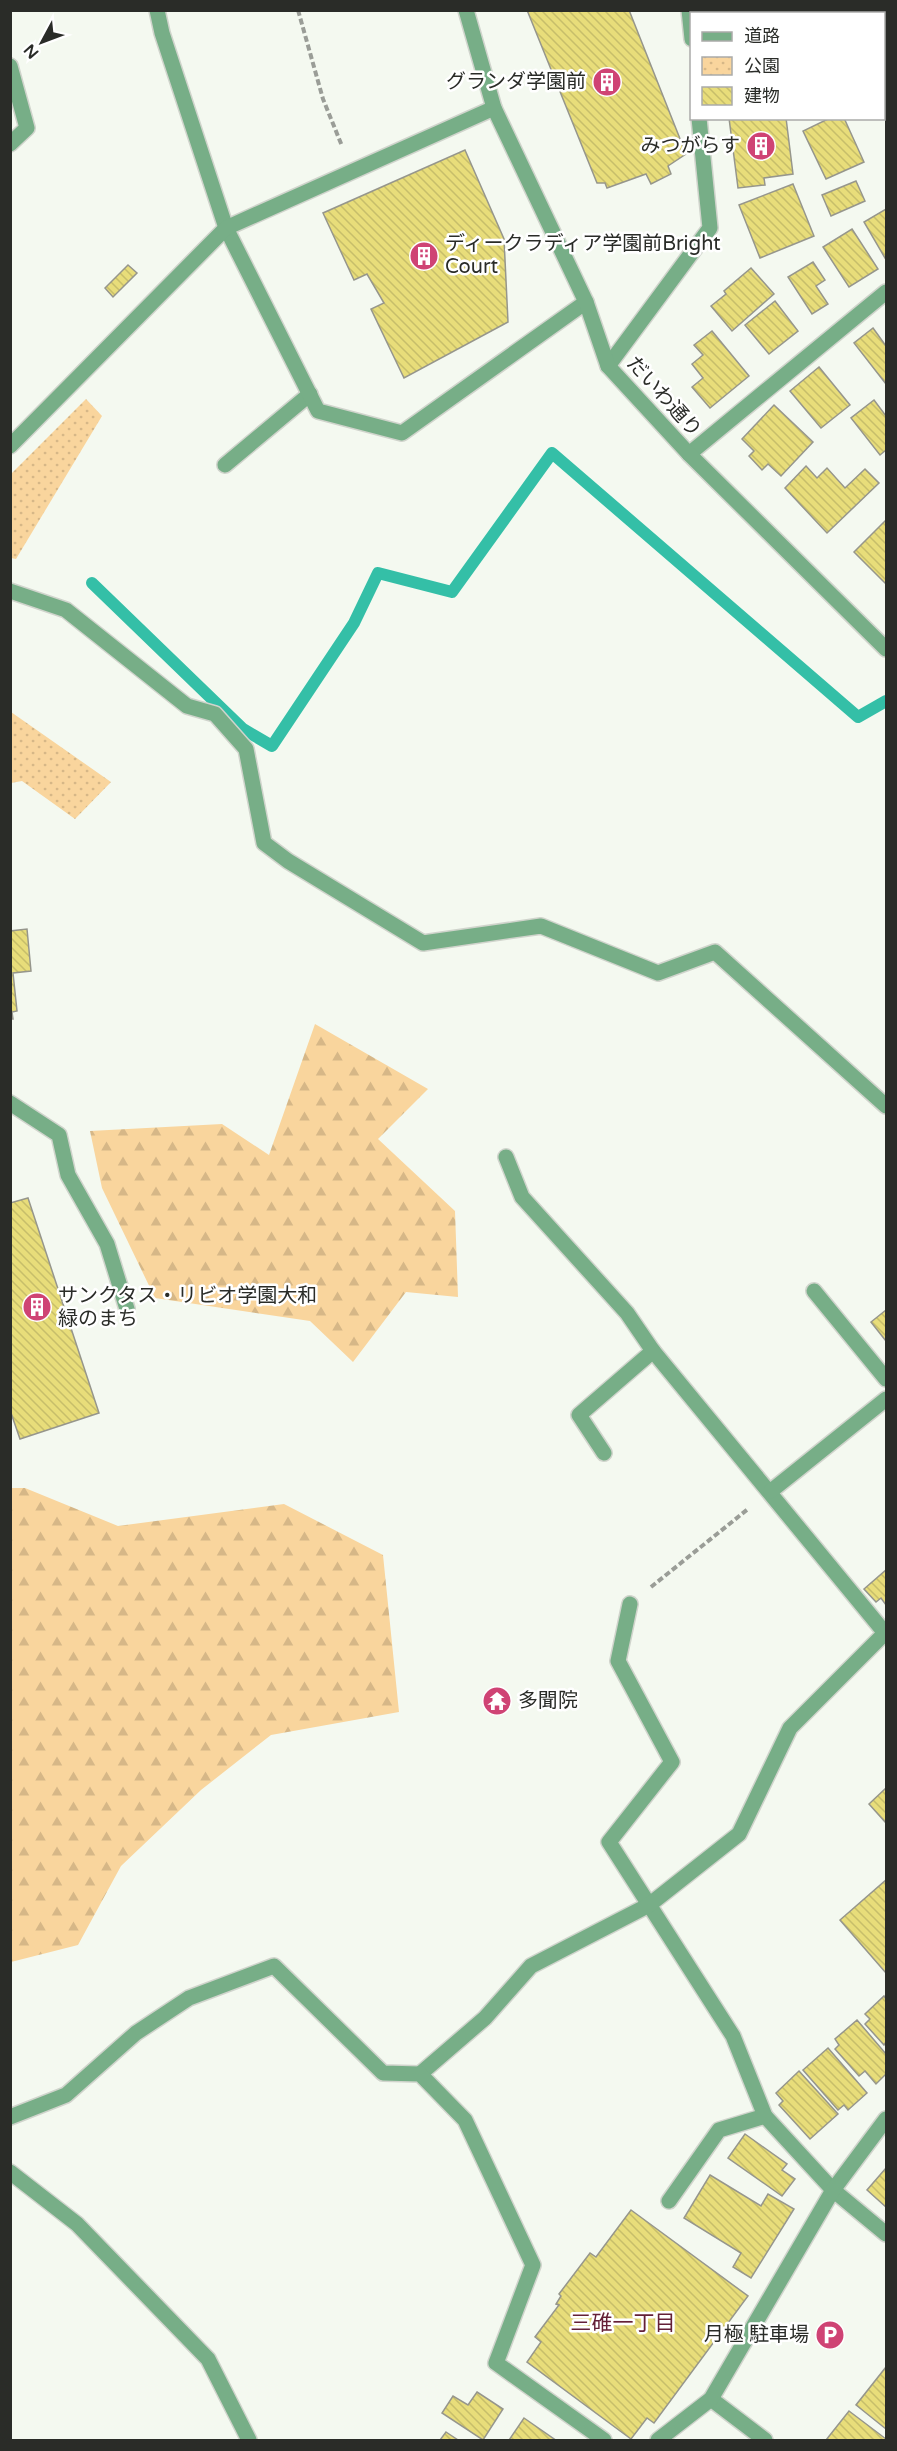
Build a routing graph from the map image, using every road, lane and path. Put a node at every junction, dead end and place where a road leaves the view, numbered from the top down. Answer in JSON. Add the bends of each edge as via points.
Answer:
{"nodes":[{"id":1,"x":158,"y":10,"type":"edge"},
{"id":2,"x":298,"y":10,"type":"edge"},
{"id":3,"x":466,"y":10,"type":"edge"},
{"id":4,"x":10,"y":66,"type":"edge"},
{"id":5,"x":494,"y":108,"type":"junction"},
{"id":6,"x":699,"y":120,"type":"edge"},
{"id":7,"x":10,"y":144,"type":"edge"},
{"id":8,"x":352,"y":171,"type":"junction"},
{"id":9,"x":226,"y":228,"type":"junction"},
{"id":10,"x":886,"y":292,"type":"edge"},
{"id":11,"x":586,"y":302,"type":"junction"},
{"id":12,"x":608,"y":366,"type":"junction"},
{"id":13,"x":310,"y":394,"type":"junction"},
{"id":14,"x":10,"y":446,"type":"edge"},
{"id":15,"x":688,"y":454,"type":"junction"},
{"id":16,"x":225,"y":465,"type":"dead end"},
{"id":17,"x":10,"y":591,"type":"edge"},
{"id":18,"x":886,"y":649,"type":"edge"},
{"id":19,"x":10,"y":1103,"type":"edge"},
{"id":20,"x":886,"y":1106,"type":"edge"},
{"id":21,"x":506,"y":1157,"type":"dead end"},
{"id":22,"x":814,"y":1291,"type":"dead end"},
{"id":23,"x":127,"y":1309,"type":"dead end"},
{"id":24,"x":653,"y":1351,"type":"junction"},
{"id":25,"x":886,"y":1379,"type":"edge"},
{"id":26,"x":886,"y":1399,"type":"edge"},
{"id":27,"x":604,"y":1453,"type":"dead end"},
{"id":28,"x":771,"y":1491,"type":"junction"},
{"id":29,"x":630,"y":1604,"type":"joint"},
{"id":30,"x":886,"y":1632,"type":"edge"},
{"id":31,"x":649,"y":1905,"type":"junction"},
{"id":32,"x":420,"y":2074,"type":"junction"},
{"id":33,"x":765,"y":2116,"type":"junction"},
{"id":34,"x":10,"y":2117,"type":"edge"},
{"id":35,"x":886,"y":2119,"type":"edge"},
{"id":36,"x":10,"y":2172,"type":"edge"},
{"id":37,"x":833,"y":2190,"type":"junction"},
{"id":38,"x":669,"y":2201,"type":"dead end"},
{"id":39,"x":886,"y":2234,"type":"edge"},
{"id":40,"x":711,"y":2399,"type":"junction"},
{"id":41,"x":249,"y":2440,"type":"edge"},
{"id":42,"x":604,"y":2440,"type":"edge"},
{"id":43,"x":658,"y":2440,"type":"edge"},
{"id":44,"x":765,"y":2440,"type":"edge"}],
"edges":[{"from":1,"to":9,"type":"street","via":[[162,33]]},
{"from":2,"to":8,"type":"path","via":[[323,99]]},
{"from":3,"to":5,"type":"street","name":"だいわ通り"},
{"from":4,"to":7,"type":"street","via":[[27,128]]},
{"from":5,"to":8,"type":"street"},
{"from":5,"to":11,"type":"street","name":"だいわ通り"},
{"from":6,"to":12,"type":"street","via":[[710,228]]},
{"from":8,"to":9,"type":"street"},
{"from":9,"to":13,"type":"street"},
{"from":9,"to":14,"type":"street"},
{"from":10,"to":15,"type":"street"},
{"from":11,"to":12,"type":"street","name":"だいわ通り"},
{"from":11,"to":13,"type":"street","via":[[402,433],[318,411]]},
{"from":12,"to":15,"type":"street","name":"だいわ通り"},
{"from":13,"to":16,"type":"street"},
{"from":15,"to":18,"type":"street","name":"だいわ通り"},
{"from":17,"to":20,"type":"street","via":[[66,610],[187,706],[215,714],[246,749],[264,843],[423,943],[541,926],[658,972],[715,952]]},
{"from":19,"to":23,"type":"street","via":[[59,1135],[68,1175],[107,1244]]},
{"from":21,"to":24,"type":"street","via":[[522,1197],[627,1313]]},
{"from":22,"to":25,"type":"street"},
{"from":24,"to":27,"type":"street","via":[[579,1415]]},
{"from":24,"to":28,"type":"street"},
{"from":26,"to":28,"type":"street"},
{"from":28,"to":29,"type":"path"},
{"from":28,"to":30,"type":"street"},
{"from":29,"to":31,"type":"street","via":[[618,1661],[672,1762],[609,1842]]},
{"from":30,"to":31,"type":"street","via":[[790,1728],[739,1834]]},
{"from":31,"to":32,"type":"street","via":[[531,1966],[485,2018]]},
{"from":31,"to":33,"type":"street","via":[[733,2036]]},
{"from":32,"to":34,"type":"street","via":[[383,2073],[274,1965],[189,1998],[136,2033],[66,2095]]},
{"from":32,"to":42,"type":"street","via":[[465,2120],[533,2265],[496,2362]]},
{"from":33,"to":37,"type":"street"},
{"from":33,"to":38,"type":"street","via":[[719,2130]]},
{"from":35,"to":37,"type":"street"},
{"from":36,"to":41,"type":"street","via":[[77,2224],[208,2359]]},
{"from":37,"to":39,"type":"street"},
{"from":37,"to":40,"type":"street"},
{"from":40,"to":43,"type":"street"},
{"from":40,"to":44,"type":"street"}]}
